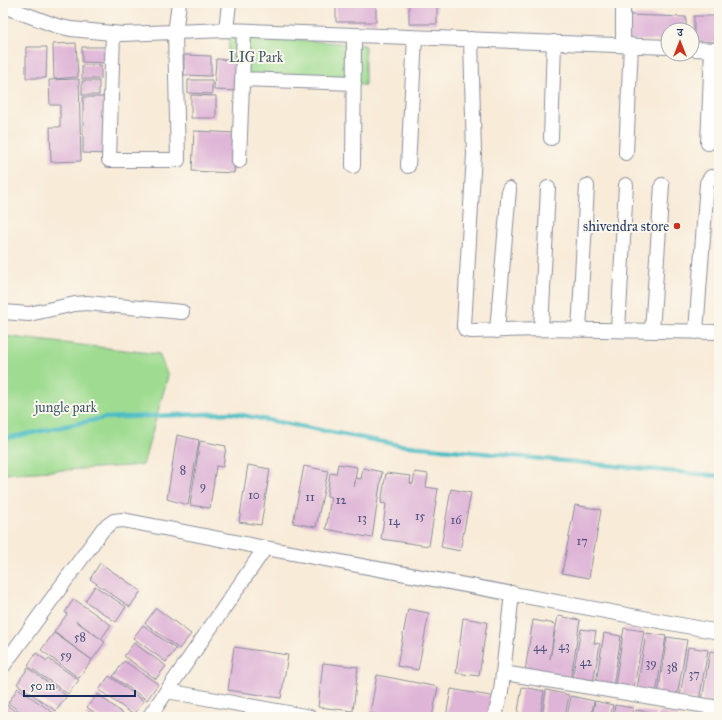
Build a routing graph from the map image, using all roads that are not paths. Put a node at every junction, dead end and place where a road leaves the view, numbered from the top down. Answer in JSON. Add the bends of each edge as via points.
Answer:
{"nodes":[{"id":1,"x":179,"y":3,"type":"edge"},
{"id":2,"x":228,"y":3,"type":"edge"},
{"id":3,"x":623,"y":3,"type":"edge"},
{"id":4,"x":3,"y":6,"type":"edge"},
{"id":5,"x":226,"y":30,"type":"junction"},
{"id":6,"x":244,"y":31,"type":"junction"},
{"id":7,"x":113,"y":33,"type":"junction"},
{"id":8,"x":175,"y":33,"type":"junction"},
{"id":9,"x":354,"y":35,"type":"junction"},
{"id":10,"x":415,"y":38,"type":"junction"},
{"id":11,"x":470,"y":39,"type":"junction"},
{"id":12,"x":554,"y":42,"type":"junction"},
{"id":13,"x":627,"y":45,"type":"junction"},
{"id":14,"x":660,"y":47,"type":"edge"},
{"id":15,"x":700,"y":49,"type":"edge"},
{"id":16,"x":715,"y":50,"type":"edge"},
{"id":17,"x":242,"y":79,"type":"junction"},
{"id":18,"x":354,"y":83,"type":"junction"},
{"id":19,"x":551,"y":138,"type":"dead end"},
{"id":20,"x":708,"y":143,"type":"dead end"},
{"id":21,"x":626,"y":153,"type":"dead end"},
{"id":22,"x":239,"y":161,"type":"dead end"},
{"id":23,"x":353,"y":166,"type":"dead end"},
{"id":24,"x":408,"y":166,"type":"dead end"},
{"id":25,"x":719,"y":178,"type":"edge"},
{"id":26,"x":626,"y":185,"type":"dead end"},
{"id":27,"x":662,"y":185,"type":"dead end"},
{"id":28,"x":587,"y":186,"type":"dead end"},
{"id":29,"x":548,"y":188,"type":"dead end"},
{"id":30,"x":509,"y":189,"type":"dead end"},
{"id":31,"x":3,"y":312,"type":"edge"},
{"id":32,"x":182,"y":312,"type":"dead end"},
{"id":33,"x":541,"y":329,"type":"junction"},
{"id":34,"x":579,"y":330,"type":"junction"},
{"id":35,"x":618,"y":330,"type":"junction"},
{"id":36,"x":497,"y":331,"type":"junction"},
{"id":37,"x":652,"y":331,"type":"junction"},
{"id":38,"x":696,"y":332,"type":"junction"},
{"id":39,"x":719,"y":332,"type":"edge"},
{"id":40,"x":265,"y":548,"type":"junction"},
{"id":41,"x":512,"y":593,"type":"junction"},
{"id":42,"x":719,"y":632,"type":"edge"},
{"id":43,"x":3,"y":666,"type":"edge"},
{"id":44,"x":503,"y":673,"type":"junction"},
{"id":45,"x":167,"y":691,"type":"junction"},
{"id":46,"x":719,"y":708,"type":"edge"},
{"id":47,"x":149,"y":717,"type":"edge"},
{"id":48,"x":310,"y":717,"type":"edge"},
{"id":49,"x":495,"y":717,"type":"edge"}],
"edges":[{"from":1,"to":8,"type":"street"},
{"from":2,"to":5,"type":"street"},
{"from":3,"to":13,"type":"street"},
{"from":4,"to":7,"type":"street","via":[[57,26]]},
{"from":5,"to":6,"type":"street"},
{"from":5,"to":8,"type":"street"},
{"from":6,"to":9,"type":"street"},
{"from":6,"to":17,"type":"street"},
{"from":7,"to":8,"type":"street"},
{"from":7,"to":8,"type":"street","via":[[109,160],[178,160]]},
{"from":9,"to":10,"type":"street"},
{"from":9,"to":18,"type":"street"},
{"from":10,"to":11,"type":"street"},
{"from":10,"to":24,"type":"street"},
{"from":11,"to":12,"type":"street"},
{"from":11,"to":36,"type":"street","via":[[474,154],[464,326],[466,330],[472,331]]},
{"from":12,"to":13,"type":"street"},
{"from":12,"to":19,"type":"street"},
{"from":13,"to":14,"type":"street"},
{"from":13,"to":21,"type":"street"},
{"from":15,"to":16,"type":"street"},
{"from":16,"to":20,"type":"street"},
{"from":17,"to":18,"type":"street"},
{"from":17,"to":22,"type":"street"},
{"from":18,"to":23,"type":"street"},
{"from":25,"to":38,"type":"street","via":[[711,177],[707,183]]},
{"from":26,"to":35,"type":"street"},
{"from":27,"to":37,"type":"street"},
{"from":28,"to":34,"type":"street"},
{"from":29,"to":33,"type":"street"},
{"from":30,"to":36,"type":"street"},
{"from":31,"to":32,"type":"street","via":[[29,314],[87,303]]},
{"from":33,"to":34,"type":"street"},
{"from":33,"to":36,"type":"street"},
{"from":34,"to":35,"type":"street"},
{"from":35,"to":37,"type":"street"},
{"from":37,"to":38,"type":"street"},
{"from":38,"to":39,"type":"street"},
{"from":40,"to":41,"type":"street"},
{"from":40,"to":43,"type":"street","via":[[123,520],[114,521],[103,529]]},
{"from":40,"to":45,"type":"street"},
{"from":41,"to":42,"type":"street"},
{"from":41,"to":44,"type":"street"},
{"from":44,"to":46,"type":"street"},
{"from":44,"to":49,"type":"street"},
{"from":45,"to":47,"type":"street"},
{"from":45,"to":48,"type":"street"}]}
